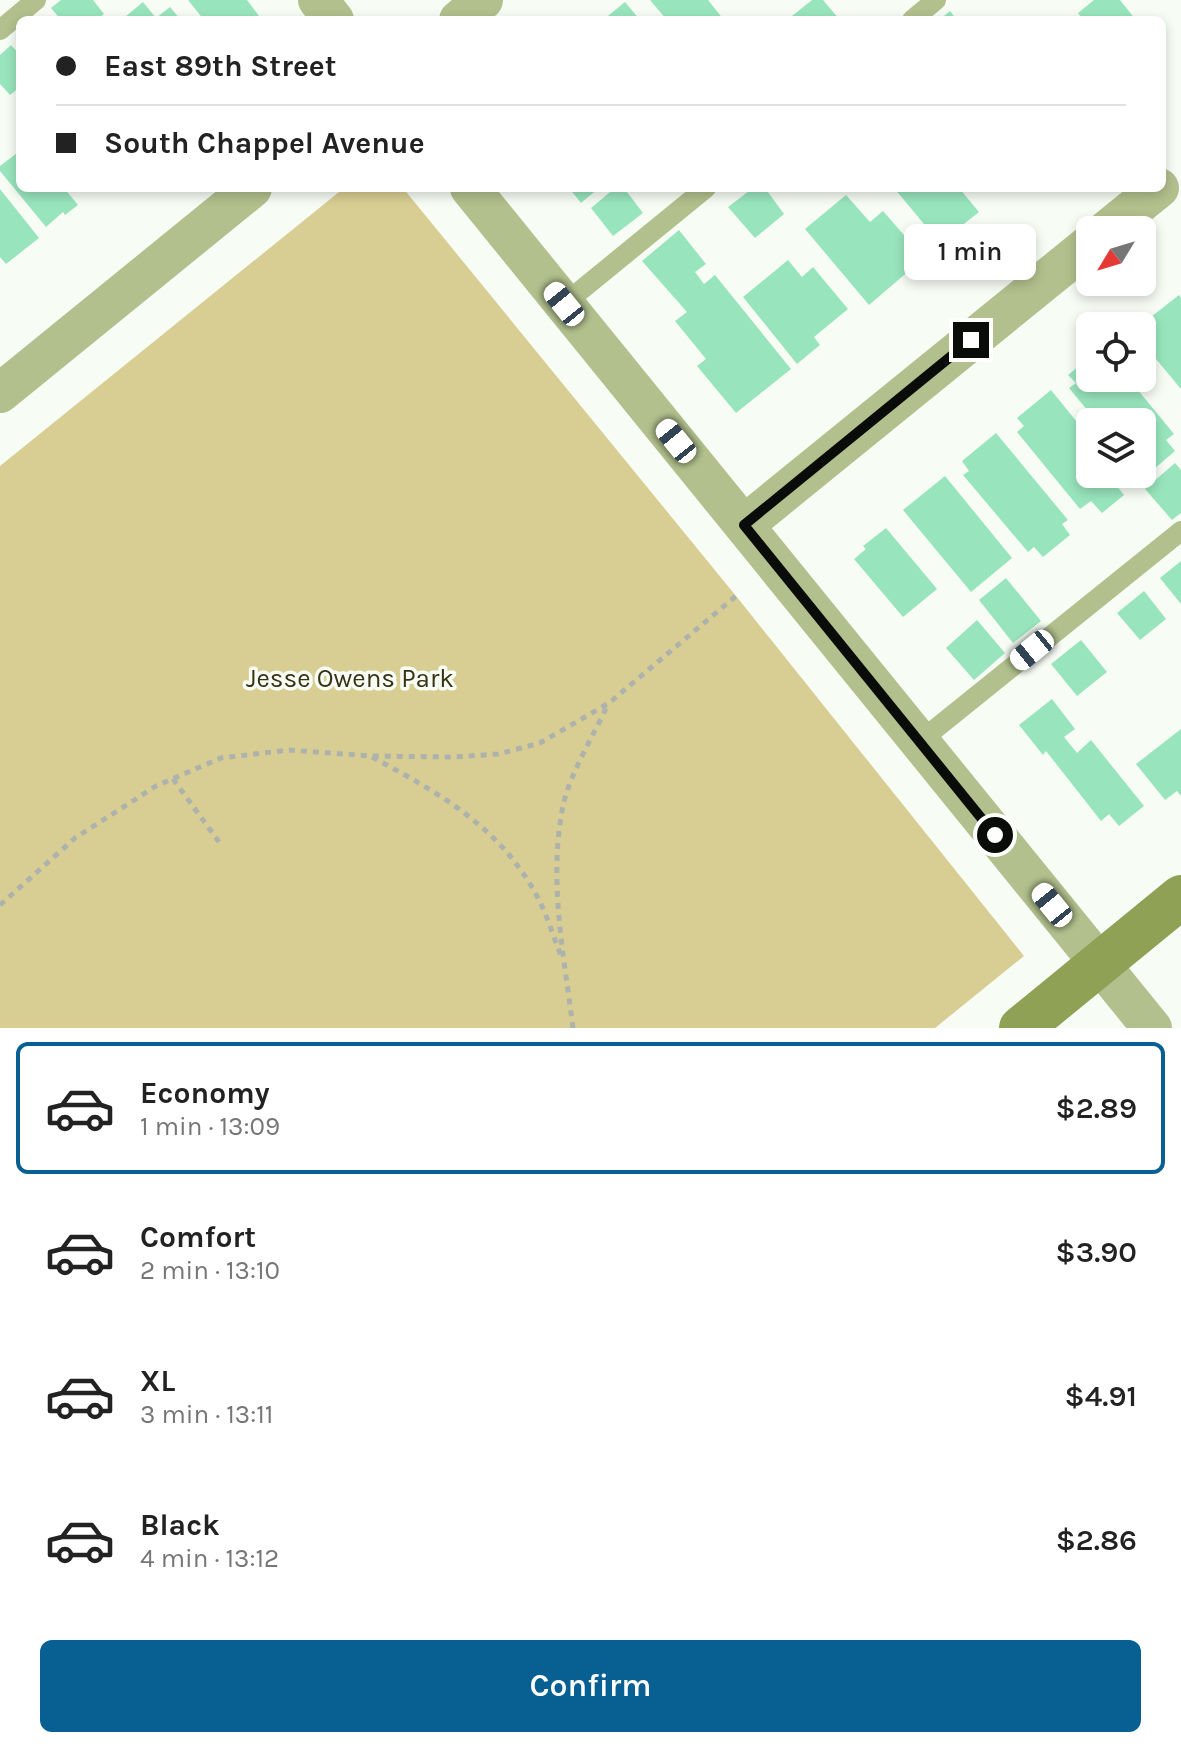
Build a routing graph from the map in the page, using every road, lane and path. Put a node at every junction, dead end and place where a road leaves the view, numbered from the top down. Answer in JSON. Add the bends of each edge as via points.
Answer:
{"nodes":[{"id":1,"x":36,"y":0,"type":"edge"},
{"id":2,"x":318,"y":0,"type":"edge"},
{"id":3,"x":483,"y":0,"type":"edge"},
{"id":4,"x":936,"y":0,"type":"edge"},
{"id":5,"x":17,"y":16,"type":"edge"},
{"id":6,"x":331,"y":16,"type":"edge"},
{"id":7,"x":464,"y":16,"type":"edge"},
{"id":8,"x":917,"y":16,"type":"edge"},
{"id":9,"x":16,"y":17,"type":"edge"},
{"id":10,"x":0,"y":30,"type":"edge"},
{"id":11,"x":247,"y":192,"type":"edge"},
{"id":12,"x":473,"y":192,"type":"edge"},
{"id":13,"x":701,"y":192,"type":"edge"},
{"id":14,"x":1154,"y":192,"type":"edge"},
{"id":15,"x":1124,"y":216,"type":"edge"},
{"id":16,"x":1076,"y":255,"type":"edge"},
{"id":17,"x":564,"y":304,"type":"junction"},
{"id":18,"x":0,"y":393,"type":"edge"},
{"id":19,"x":744,"y":525,"type":"junction"},
{"id":20,"x":1181,"y":531,"type":"edge"},
{"id":21,"x":736,"y":596,"type":"dead end"},
{"id":22,"x":609,"y":703,"type":"junction"},
{"id":23,"x":919,"y":742,"type":"junction"},
{"id":24,"x":371,"y":756,"type":"junction"},
{"id":25,"x":173,"y":779,"type":"junction"},
{"id":26,"x":222,"y":846,"type":"dead end"},
{"id":27,"x":1181,"y":897,"type":"edge"},
{"id":28,"x":0,"y":905,"type":"edge"},
{"id":29,"x":1100,"y":964,"type":"junction"},
{"id":30,"x":565,"y":966,"type":"junction"},
{"id":31,"x":573,"y":1028,"type":"edge"},
{"id":32,"x":1021,"y":1028,"type":"edge"},
{"id":33,"x":1152,"y":1028,"type":"edge"}],
"edges":[{"from":1,"to":5,"type":"lane"},
{"from":2,"to":6,"type":"street"},
{"from":3,"to":7,"type":"street"},
{"from":4,"to":8,"type":"lane"},
{"from":9,"to":10,"type":"lane"},
{"from":11,"to":18,"type":"street"},
{"from":12,"to":17,"type":"street"},
{"from":13,"to":17,"type":"lane"},
{"from":14,"to":15,"type":"street"},
{"from":16,"to":19,"type":"street"},
{"from":17,"to":19,"type":"street"},
{"from":19,"to":23,"type":"street"},
{"from":20,"to":23,"type":"lane"},
{"from":21,"to":22,"type":"path"},
{"from":22,"to":24,"type":"path","via":[[540,743],[498,754]]},
{"from":22,"to":30,"type":"path","via":[[564,804],[557,903]]},
{"from":23,"to":29,"type":"street"},
{"from":24,"to":25,"type":"path","via":[[289,750],[221,758]]},
{"from":24,"to":30,"type":"path","via":[[486,828],[539,900]]},
{"from":25,"to":26,"type":"path"},
{"from":25,"to":28,"type":"path","via":[[75,838]]},
{"from":27,"to":29,"type":"main road"},
{"from":29,"to":32,"type":"main road"},
{"from":29,"to":33,"type":"street"},
{"from":30,"to":31,"type":"path"}]}
